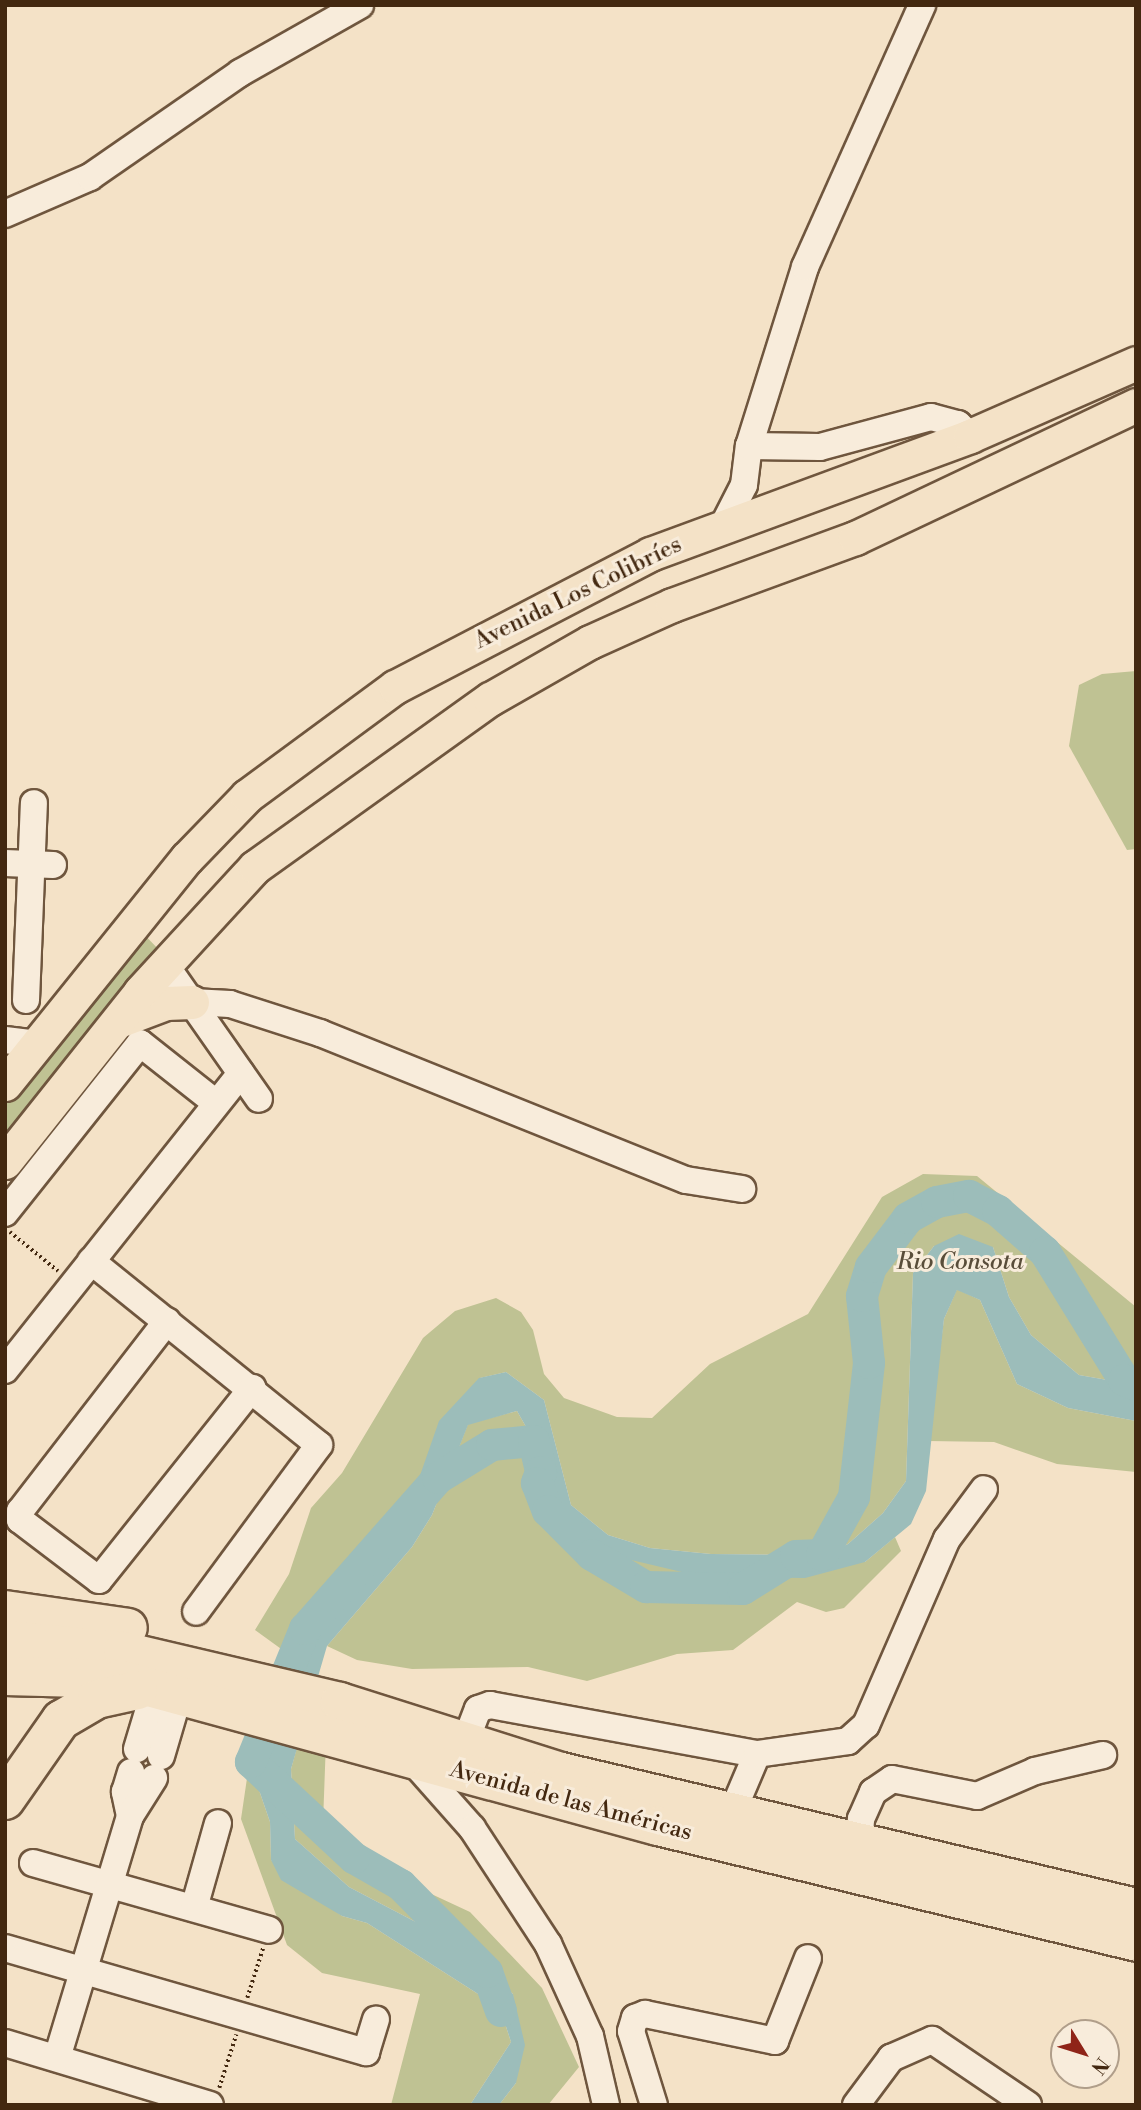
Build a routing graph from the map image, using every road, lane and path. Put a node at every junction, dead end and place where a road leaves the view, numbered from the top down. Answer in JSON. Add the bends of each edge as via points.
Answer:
{"nodes":[{"id":1,"x":360,"y":5,"type":"edge"},
{"id":2,"x":922,"y":5,"type":"edge"},
{"id":3,"x":935,"y":5,"type":"edge"},
{"id":4,"x":909,"y":40,"type":"junction"},
{"id":5,"x":5,"y":214,"type":"edge"},
{"id":6,"x":1136,"y":363,"type":"edge"},
{"id":7,"x":1136,"y":405,"type":"edge"},
{"id":8,"x":970,"y":436,"type":"junction"},
{"id":9,"x":749,"y":446,"type":"junction"},
{"id":10,"x":983,"y":480,"type":"junction"},
{"id":11,"x":744,"y":485,"type":"junction"},
{"id":12,"x":786,"y":504,"type":"junction"},
{"id":13,"x":722,"y":528,"type":"junction"},
{"id":14,"x":34,"y":803,"type":"dead end"},
{"id":15,"x":5,"y":863,"type":"edge"},
{"id":16,"x":43,"y":864,"type":"junction"},
{"id":17,"x":134,"y":924,"type":"junction"},
{"id":18,"x":166,"y":966,"type":"junction"},
{"id":19,"x":26,"y":1000,"type":"dead end"},
{"id":20,"x":192,"y":1002,"type":"junction"},
{"id":21,"x":116,"y":1022,"type":"junction"},
{"id":22,"x":21,"y":1042,"type":"edge"},
{"id":23,"x":241,"y":1073,"type":"junction"},
{"id":24,"x":5,"y":1084,"type":"edge"},
{"id":25,"x":259,"y":1099,"type":"dead end"},
{"id":26,"x":216,"y":1103,"type":"junction"},
{"id":27,"x":5,"y":1162,"type":"edge"},
{"id":28,"x":742,"y":1189,"type":"dead end"},
{"id":29,"x":5,"y":1213,"type":"edge"},
{"id":30,"x":5,"y":1228,"type":"edge"},
{"id":31,"x":91,"y":1261,"type":"junction"},
{"id":32,"x":74,"y":1283,"type":"junction"},
{"id":33,"x":167,"y":1321,"type":"junction"},
{"id":34,"x":5,"y":1370,"type":"edge"},
{"id":35,"x":252,"y":1388,"type":"junction"},
{"id":36,"x":984,"y":1489,"type":"dead end"},
{"id":37,"x":5,"y":1610,"type":"edge"},
{"id":38,"x":196,"y":1612,"type":"dead end"},
{"id":39,"x":5,"y":1640,"type":"edge"},
{"id":40,"x":5,"y":1676,"type":"edge"},
{"id":41,"x":253,"y":1685,"type":"junction"},
{"id":42,"x":161,"y":1690,"type":"junction"},
{"id":43,"x":338,"y":1705,"type":"junction"},
{"id":44,"x":471,"y":1727,"type":"junction"},
{"id":45,"x":757,"y":1754,"type":"junction"},
{"id":46,"x":1102,"y":1755,"type":"dead end"},
{"id":47,"x":409,"y":1757,"type":"junction"},
{"id":48,"x":557,"y":1771,"type":"junction"},
{"id":49,"x":499,"y":1783,"type":"junction"},
{"id":50,"x":5,"y":1800,"type":"edge"},
{"id":51,"x":732,"y":1813,"type":"junction"},
{"id":52,"x":218,"y":1823,"type":"dead end"},
{"id":53,"x":472,"y":1828,"type":"junction"},
{"id":54,"x":860,"y":1845,"type":"junction"},
{"id":55,"x":33,"y":1863,"type":"dead end"},
{"id":56,"x":108,"y":1884,"type":"junction"},
{"id":57,"x":194,"y":1908,"type":"junction"},
{"id":58,"x":1136,"y":1908,"type":"edge"},
{"id":59,"x":269,"y":1930,"type":"dead end"},
{"id":60,"x":1136,"y":1942,"type":"edge"},
{"id":61,"x":5,"y":1948,"type":"edge"},
{"id":62,"x":808,"y":1958,"type":"dead end"},
{"id":63,"x":82,"y":1972,"type":"junction"},
{"id":64,"x":376,"y":2020,"type":"dead end"},
{"id":65,"x":5,"y":2043,"type":"edge"},
{"id":66,"x":57,"y":2058,"type":"junction"},
{"id":67,"x":210,"y":2105,"type":"edge"},
{"id":68,"x":606,"y":2105,"type":"edge"},
{"id":69,"x":654,"y":2105,"type":"edge"},
{"id":70,"x":856,"y":2105,"type":"edge"},
{"id":71,"x":1028,"y":2105,"type":"edge"}],
"edges":[{"from":1,"to":5,"type":"street","via":[[240,73],[90,177]]},
{"from":2,"to":4,"type":"street"},
{"from":3,"to":4,"type":"street"},
{"from":4,"to":9,"type":"street","via":[[806,267]]},
{"from":6,"to":8,"type":"main road","name":"Avenida Los Colibríes"},
{"from":7,"to":10,"type":"main road"},
{"from":8,"to":9,"type":"street","via":[[958,424],[931,417],[820,447]]},
{"from":8,"to":10,"type":"main road"},
{"from":8,"to":12,"type":"main road","name":"Avenida Los Colibríes"},
{"from":9,"to":11,"type":"street"},
{"from":10,"to":18,"type":"main road","via":[[855,538],[672,604],[490,699],[255,867]]},
{"from":11,"to":12,"type":"street"},
{"from":11,"to":13,"type":"street"},
{"from":12,"to":13,"type":"main road","name":"Avenida Los Colibríes"},
{"from":13,"to":17,"type":"main road","name":"Avenida Los Colibríes","via":[[650,554],[529,613],[323,734],[247,796]]},
{"from":14,"to":16,"type":"street"},
{"from":15,"to":16,"type":"street"},
{"from":16,"to":19,"type":"street"},
{"from":17,"to":18,"type":"main road","via":[[158,946]]},
{"from":17,"to":22,"type":"main road","name":"Avenida Los Colibríes"},
{"from":18,"to":20,"type":"street"},
{"from":18,"to":21,"type":"main road"},
{"from":20,"to":21,"type":"main road","via":[[166,1003]]},
{"from":20,"to":23,"type":"street"},
{"from":20,"to":28,"type":"street","via":[[230,1004],[320,1033],[687,1180]]},
{"from":21,"to":27,"type":"main road"},
{"from":22,"to":24,"type":"main road","name":"Avenida Los Colibríes"},
{"from":23,"to":25,"type":"street"},
{"from":23,"to":26,"type":"street"},
{"from":26,"to":29,"type":"street","via":[[140,1042]]},
{"from":26,"to":31,"type":"street"},
{"from":30,"to":32,"type":"path"},
{"from":31,"to":32,"type":"street"},
{"from":31,"to":33,"type":"street"},
{"from":32,"to":34,"type":"street"},
{"from":33,"to":35,"type":"street"},
{"from":33,"to":35,"type":"street","via":[[20,1511],[20,1520],[99,1580]]},
{"from":35,"to":38,"type":"street","via":[[319,1445]]},
{"from":36,"to":45,"type":"street","via":[[947,1539],[866,1725],[848,1741]]},
{"from":37,"to":41,"type":"highway","via":[[91,1619]]},
{"from":39,"to":41,"type":"highway","name":"Avenida de las Américas","via":[[123,1651]]},
{"from":40,"to":42,"type":"highway","name":"Avenida de las Américas","via":[[107,1678]]},
{"from":41,"to":42,"type":"highway","name":"Avenida de las Américas"},
{"from":41,"to":43,"type":"highway"},
{"from":41,"to":43,"type":"highway","name":"Avenida de las Américas"},
{"from":42,"to":50,"type":"highway","via":[[97,1699],[61,1720]]},
{"from":42,"to":56,"type":"street","via":[[146,1764]]},
{"from":43,"to":44,"type":"highway"},
{"from":43,"to":47,"type":"highway","name":"Avenida de las Américas"},
{"from":43,"to":48,"type":"highway","name":"Avenida de las Américas"},
{"from":44,"to":45,"type":"street","via":[[478,1709],[490,1705]]},
{"from":44,"to":48,"type":"highway"},
{"from":45,"to":51,"type":"street"},
{"from":46,"to":54,"type":"street","via":[[1035,1770],[977,1796],[892,1779],[873,1793],[861,1819]]},
{"from":47,"to":49,"type":"highway","name":"Avenida de las Américas"},
{"from":47,"to":53,"type":"street"},
{"from":48,"to":51,"type":"highway","name":"Avenida de las Américas"},
{"from":49,"to":53,"type":"street","via":[[471,1804]]},
{"from":49,"to":60,"type":"highway","name":"Avenida de las Américas"},
{"from":51,"to":54,"type":"highway","name":"Avenida de las Américas"},
{"from":52,"to":57,"type":"street"},
{"from":53,"to":68,"type":"street","via":[[571,1989],[590,2036]]},
{"from":54,"to":58,"type":"highway","name":"Avenida de las Américas"},
{"from":55,"to":56,"type":"street"},
{"from":56,"to":57,"type":"street"},
{"from":56,"to":63,"type":"street"},
{"from":57,"to":59,"type":"street"},
{"from":61,"to":63,"type":"street"},
{"from":62,"to":69,"type":"street","via":[[775,2041],[645,2014],[635,2018],[631,2031]]},
{"from":63,"to":64,"type":"street","via":[[366,2052]]},
{"from":63,"to":66,"type":"street"},
{"from":65,"to":66,"type":"street"},
{"from":66,"to":67,"type":"street"},
{"from":70,"to":71,"type":"street","via":[[891,2058],[932,2040]]}]}
